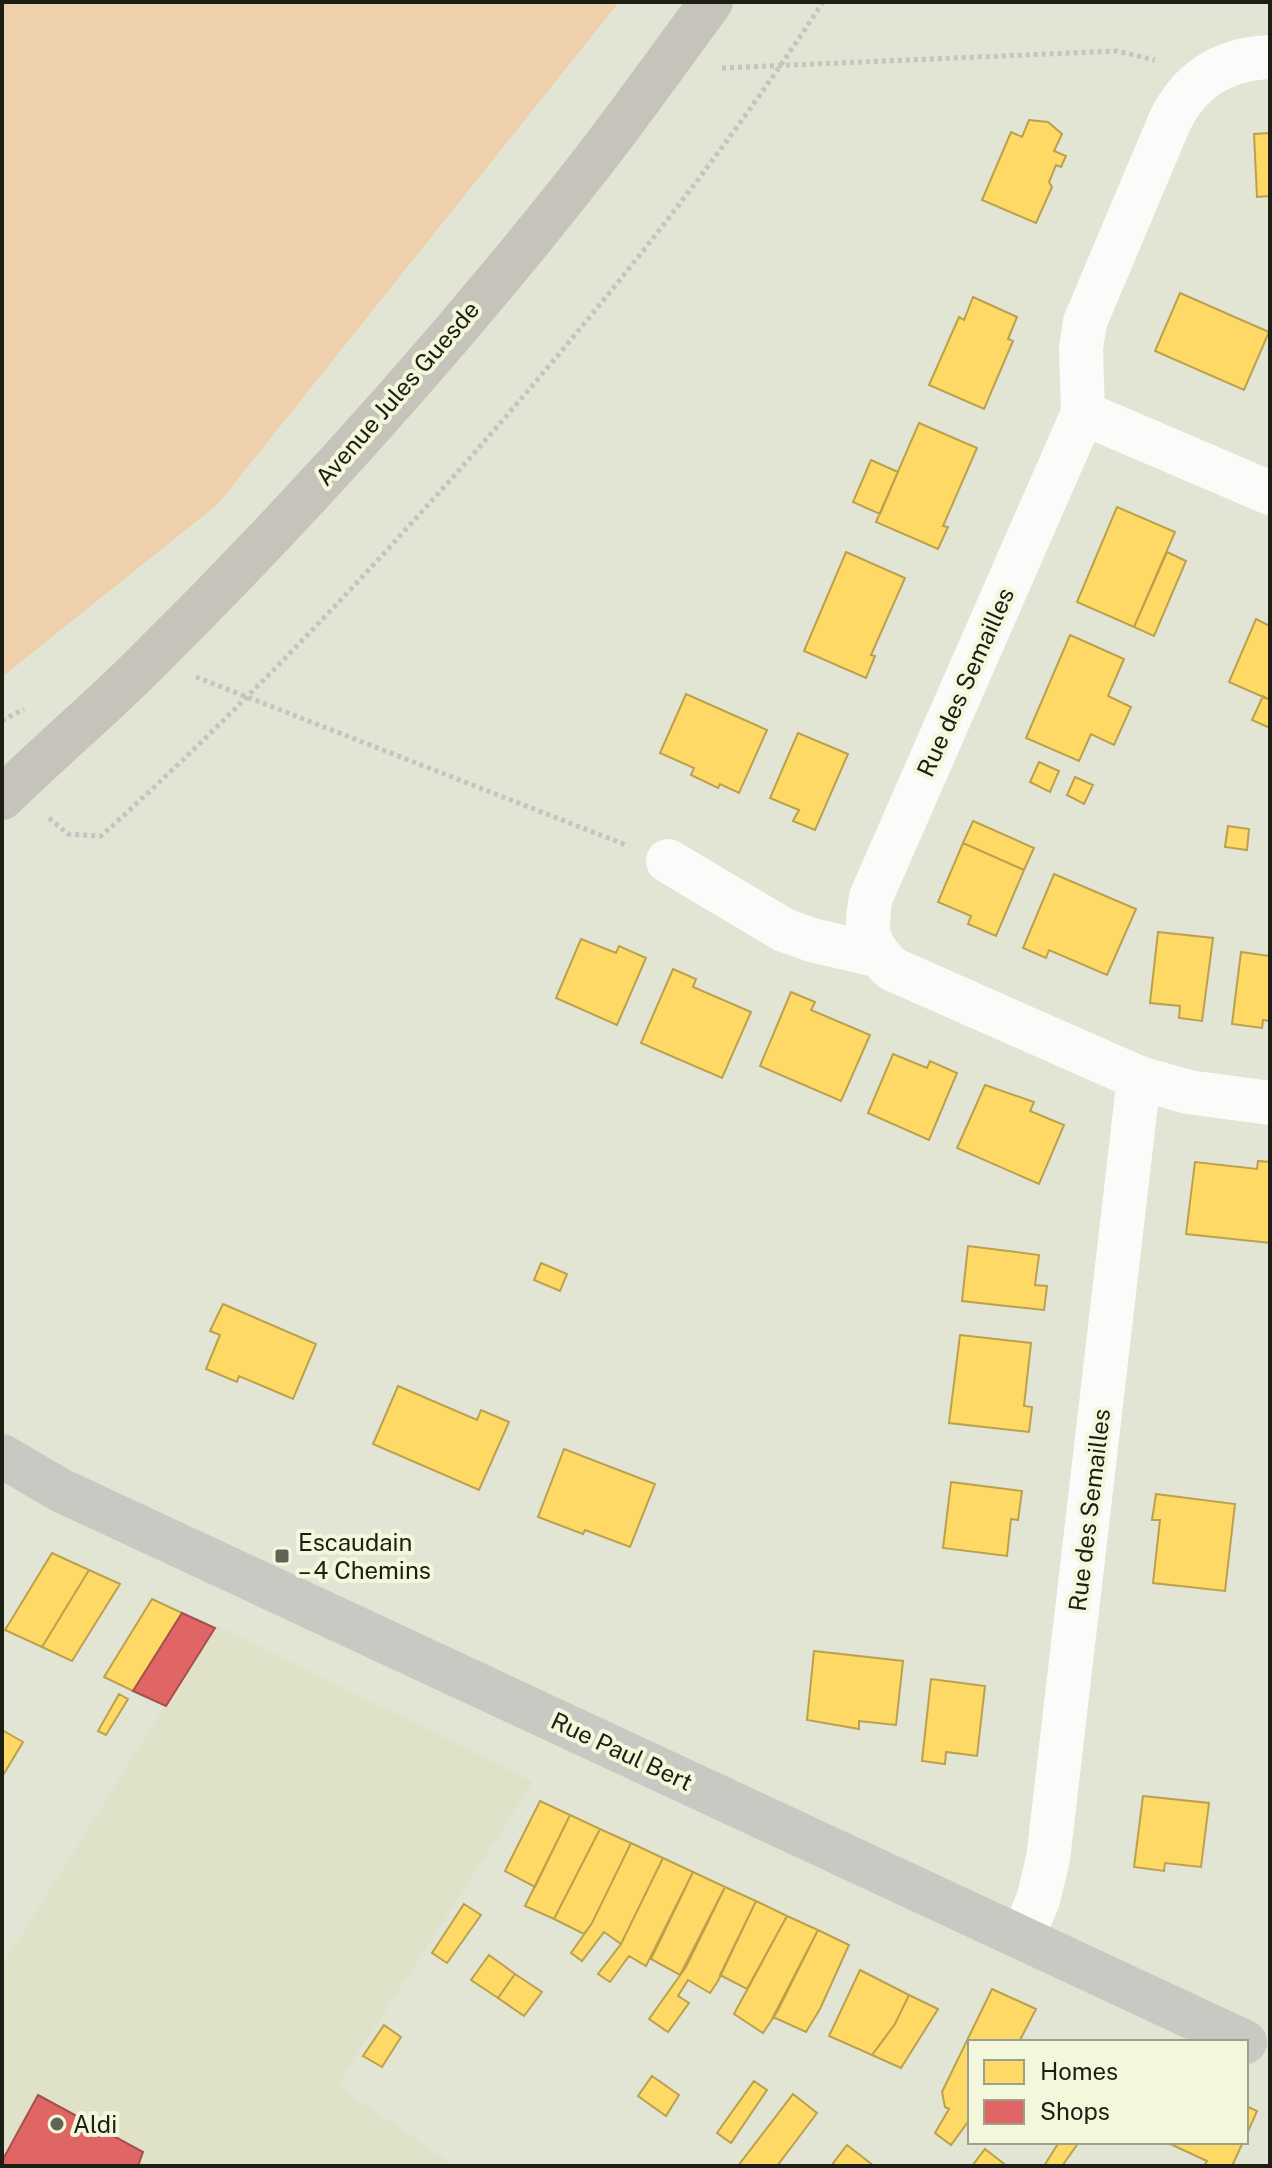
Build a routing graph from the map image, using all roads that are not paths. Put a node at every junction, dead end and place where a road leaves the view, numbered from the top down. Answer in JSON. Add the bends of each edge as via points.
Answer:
{"nodes":[{"id":1,"x":711,"y":2,"type":"edge"},
{"id":2,"x":1270,"y":57,"type":"edge"},
{"id":3,"x":1083,"y":413,"type":"junction"},
{"id":4,"x":1270,"y":493,"type":"edge"},
{"id":5,"x":48,"y":752,"type":"junction"},
{"id":6,"x":2,"y":777,"type":"edge"},
{"id":7,"x":21,"y":804,"type":"edge"},
{"id":8,"x":668,"y":861,"type":"road end"},
{"id":9,"x":876,"y":955,"type":"junction"},
{"id":10,"x":1139,"y":1078,"type":"junction"},
{"id":11,"x":1270,"y":1103,"type":"edge"},
{"id":12,"x":2,"y":1456,"type":"edge"},
{"id":13,"x":1022,"y":1938,"type":"junction"},
{"id":14,"x":1241,"y":2040,"type":"edge"},
{"id":15,"x":1248,"y":2043,"type":"edge"},
{"id":16,"x":1270,"y":2054,"type":"edge"}],
"edges":[{"from":1,"to":5,"type":"main road","name":"Avenue Jules Guesde","via":[[575,184],[410,381],[151,658]]},
{"from":2,"to":3,"type":"street","name":"Rue des Semailles","via":[[1228,63],[1209,73],[1178,104],[1085,322]]},
{"from":3,"to":4,"type":"street"},
{"from":3,"to":9,"type":"street","name":"Rue des Semailles","via":[[871,897],[868,938]]},
{"from":5,"to":6,"type":"main road","name":"Avenue Jules Guesde"},
{"from":5,"to":7,"type":"main road","name":"Avenue Jules Guesde"},
{"from":8,"to":9,"type":"street","via":[[784,930]]},
{"from":9,"to":10,"type":"street","via":[[911,980]]},
{"from":10,"to":11,"type":"street","via":[[1188,1092]]},
{"from":10,"to":13,"type":"street","name":"Rue des Semailles","via":[[1048,1859]]},
{"from":12,"to":13,"type":"street","name":"Rue Paul Bert","via":[[70,1495]]},
{"from":13,"to":14,"type":"street","name":"Rue Paul Bert"},
{"from":15,"to":16,"type":"street","name":"Rue Paul Bert"}]}
